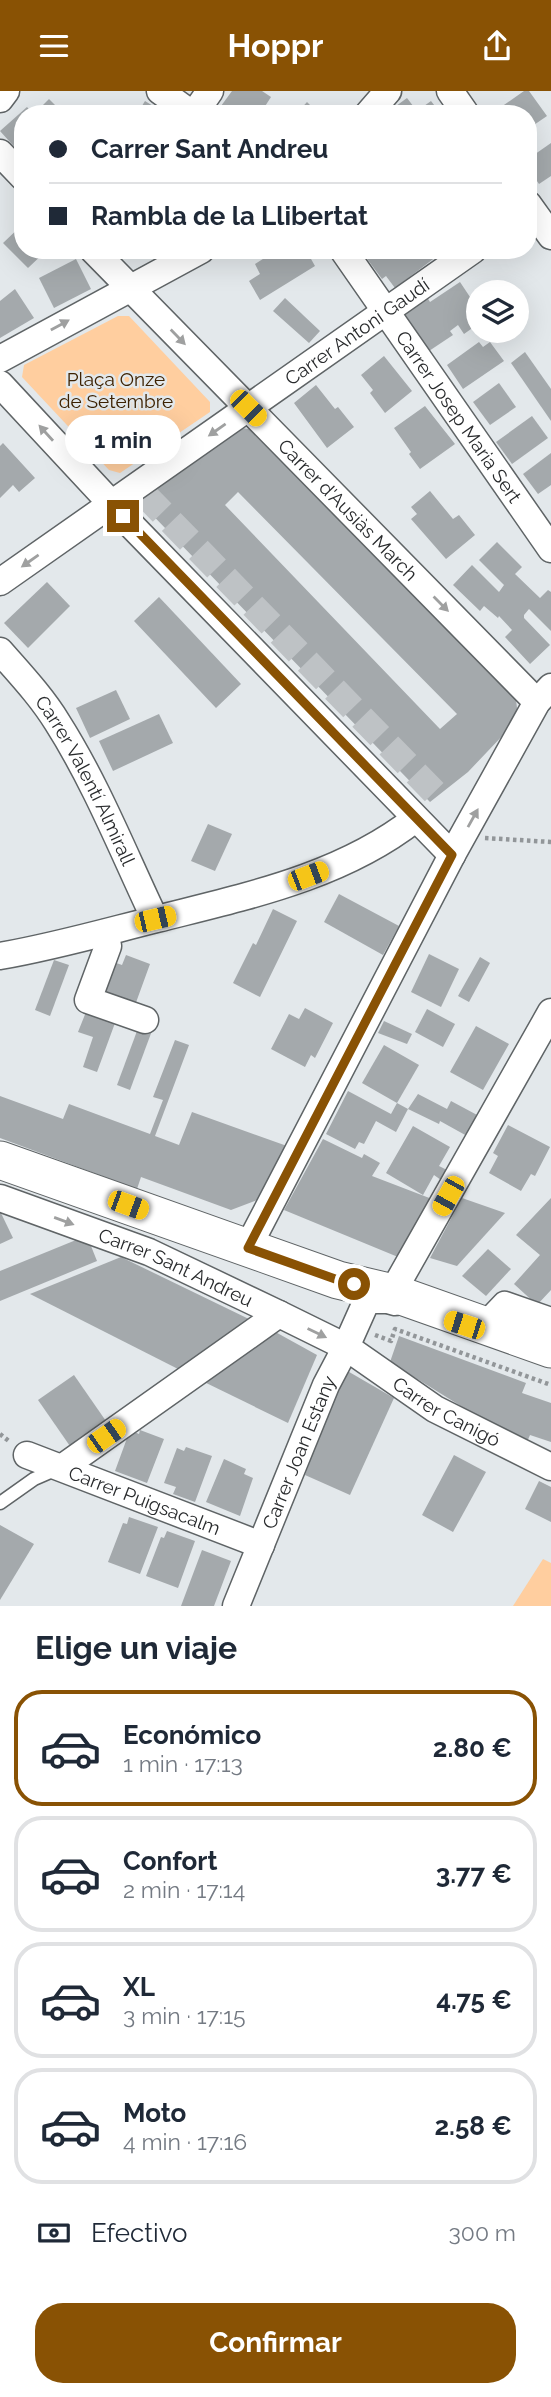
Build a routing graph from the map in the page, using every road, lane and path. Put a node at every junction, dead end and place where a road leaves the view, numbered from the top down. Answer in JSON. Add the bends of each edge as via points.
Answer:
{"nodes":[{"id":1,"x":6,"y":91,"type":"edge"},
{"id":2,"x":160,"y":91,"type":"edge"},
{"id":3,"x":388,"y":91,"type":"edge"},
{"id":4,"x":0,"y":99,"type":"edge"},
{"id":5,"x":180,"y":105,"type":"edge"},
{"id":6,"x":376,"y":105,"type":"edge"},
{"id":7,"x":0,"y":153,"type":"edge"},
{"id":8,"x":14,"y":168,"type":"edge"},
{"id":9,"x":537,"y":208,"type":"edge"},
{"id":10,"x":551,"y":236,"type":"edge"},
{"id":11,"x":102,"y":259,"type":"edge"},
{"id":12,"x":185,"y":259,"type":"edge"},
{"id":13,"x":349,"y":259,"type":"edge"},
{"id":14,"x":461,"y":259,"type":"edge"},
{"id":15,"x":130,"y":289,"type":"junction"},
{"id":16,"x":387,"y":312,"type":"junction"},
{"id":17,"x":0,"y":359,"type":"edge"},
{"id":18,"x":0,"y":384,"type":"edge"},
{"id":19,"x":248,"y":408,"type":"junction"},
{"id":20,"x":112,"y":503,"type":"junction"},
{"id":21,"x":551,"y":549,"type":"edge"},
{"id":22,"x":0,"y":582,"type":"edge"},
{"id":23,"x":0,"y":651,"type":"edge"},
{"id":24,"x":544,"y":695,"type":"edge"},
{"id":25,"x":415,"y":819,"type":"junction"},
{"id":26,"x":551,"y":842,"type":"edge"},
{"id":27,"x":458,"y":845,"type":"junction"},
{"id":28,"x":155,"y":919,"type":"junction"},
{"id":29,"x":105,"y":933,"type":"junction"},
{"id":30,"x":0,"y":956,"type":"edge"},
{"id":31,"x":551,"y":1012,"type":"edge"},
{"id":32,"x":145,"y":1020,"type":"dead end"},
{"id":33,"x":0,"y":1160,"type":"edge"},
{"id":34,"x":0,"y":1198,"type":"edge"},
{"id":35,"x":248,"y":1248,"type":"junction"},
{"id":36,"x":364,"y":1308,"type":"junction"},
{"id":37,"x":279,"y":1314,"type":"junction"},
{"id":38,"x":547,"y":1345,"type":"edge"},
{"id":39,"x":551,"y":1385,"type":"edge"},
{"id":40,"x":27,"y":1455,"type":"dead end"},
{"id":41,"x":63,"y":1467,"type":"junction"},
{"id":42,"x":551,"y":1467,"type":"edge"},
{"id":43,"x":0,"y":1503,"type":"edge"},
{"id":44,"x":261,"y":1545,"type":"junction"},
{"id":45,"x":236,"y":1606,"type":"edge"}],
"edges":[{"from":1,"to":4,"type":"street"},
{"from":2,"to":5,"type":"street"},
{"from":3,"to":6,"type":"street"},
{"from":7,"to":8,"type":"street"},
{"from":9,"to":10,"type":"street"},
{"from":11,"to":15,"type":"street","name":"Carrer d'Ausiàs March"},
{"from":12,"to":15,"type":"street"},
{"from":13,"to":16,"type":"street","name":"Carrer Josep Maria Sert"},
{"from":14,"to":16,"type":"street","name":"Carrer Antoni Gaudí"},
{"from":17,"to":15,"type":"street","one_way":true},
{"from":15,"to":19,"type":"street","name":"Carrer d'Ausiàs March","one_way":true},
{"from":16,"to":19,"type":"street","name":"Carrer Antoni Gaudí"},
{"from":16,"to":21,"type":"street","name":"Carrer Josep Maria Sert"},
{"from":20,"to":18,"type":"street","one_way":true},
{"from":19,"to":20,"type":"street","name":"Carrer Antoni Gaudí","one_way":true,"via":[[140,490]]},
{"from":19,"to":24,"type":"street","name":"Carrer d'Ausiàs March","one_way":true},
{"from":20,"to":22,"type":"street","name":"Carrer Antoni Gaudí","one_way":true},
{"from":20,"to":25,"type":"street"},
{"from":23,"to":28,"type":"street","name":"Carrer Valentí Almirall","via":[[32,687],[67,739]]},
{"from":27,"to":24,"type":"street","one_way":true},
{"from":25,"to":27,"type":"street"},
{"from":25,"to":28,"type":"street","via":[[355,857],[314,874]]},
{"from":26,"to":27,"type":"path","via":[[484,838]]},
{"from":27,"to":35,"type":"street"},
{"from":28,"to":29,"type":"street"},
{"from":29,"to":30,"type":"street"},
{"from":29,"to":32,"type":"street","via":[[108,946],[88,1000]]},
{"from":31,"to":36,"type":"street","name":"Carrer Joan Estany"},
{"from":33,"to":35,"type":"main road","name":"Carrer Sant Andreu"},
{"from":34,"to":37,"type":"street","name":"Carrer Sant Andreu","one_way":true,"via":[[149,1252]]},
{"from":35,"to":36,"type":"main road","name":"Carrer Sant Andreu"},
{"from":37,"to":36,"type":"street","name":"Carrer Sant Andreu","one_way":true},
{"from":36,"to":38,"type":"main road","name":"Carrer Sant Andreu"},
{"from":36,"to":38,"type":"main road","name":"Carrer Sant Andreu","via":[[495,1315]]},
{"from":36,"to":39,"type":"path","via":[[391,1341],[395,1329]]},
{"from":36,"to":42,"type":"street","name":"Carrer Canigó","via":[[435,1409]]},
{"from":36,"to":44,"type":"street","name":"Carrer Joan Estany","via":[[326,1385]]},
{"from":37,"to":41,"type":"street"},
{"from":40,"to":41,"type":"street","name":"Carrer Puigsacalm"},
{"from":41,"to":43,"type":"lane","via":[[34,1479]]},
{"from":41,"to":44,"type":"street","name":"Carrer Puigsacalm"},
{"from":44,"to":45,"type":"street","name":"Carrer Joan Estany"}]}
